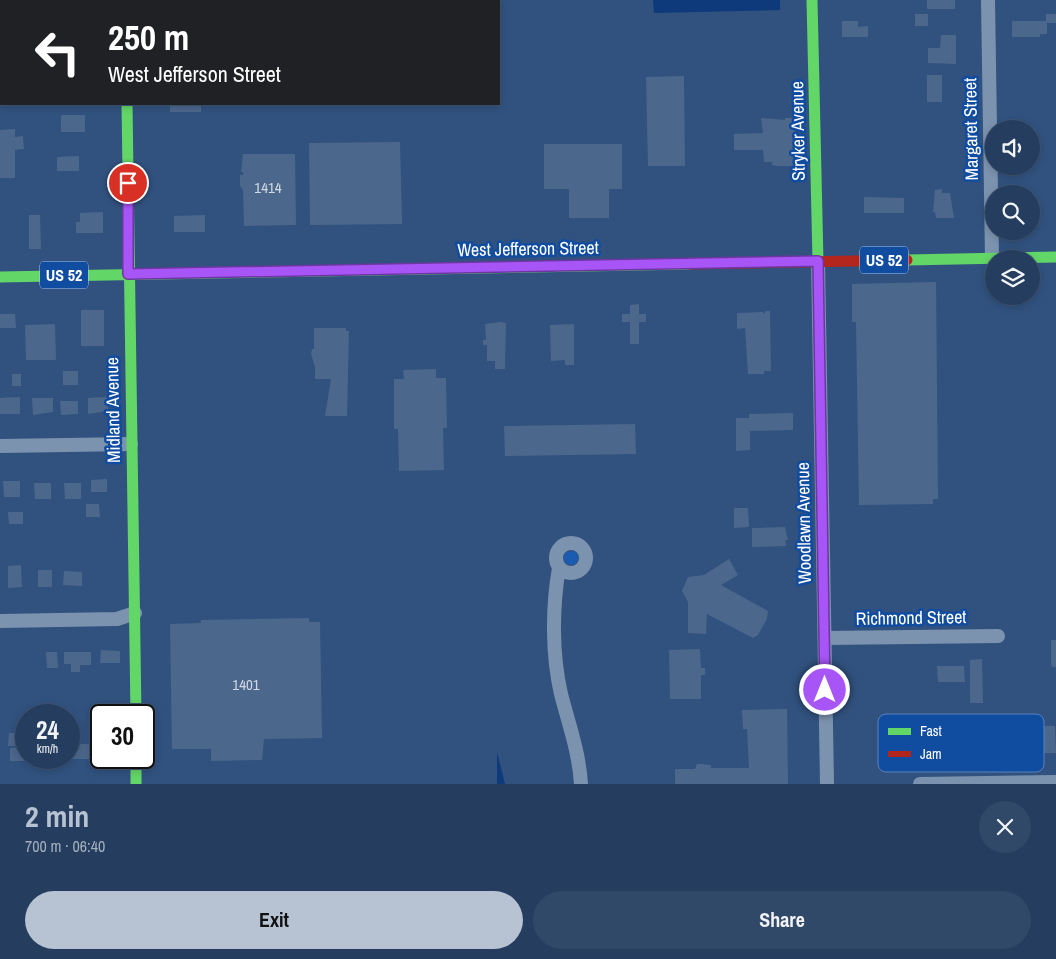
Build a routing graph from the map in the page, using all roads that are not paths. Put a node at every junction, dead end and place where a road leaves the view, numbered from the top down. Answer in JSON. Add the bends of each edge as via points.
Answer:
{"nodes":[{"id":1,"x":812,"y":0,"type":"edge"},
{"id":2,"x":988,"y":0,"type":"edge"},
{"id":3,"x":127,"y":105,"type":"edge"},
{"id":4,"x":992,"y":250,"type":"edge"},
{"id":5,"x":1040,"y":257,"type":"edge"},
{"id":6,"x":1056,"y":257,"type":"edge"},
{"id":7,"x":985,"y":258,"type":"edge"},
{"id":8,"x":818,"y":261,"type":"junction"},
{"id":9,"x":128,"y":274,"type":"junction"},
{"id":10,"x":0,"y":277,"type":"edge"},
{"id":11,"x":132,"y":444,"type":"junction"},
{"id":12,"x":0,"y":446,"type":"edge"},
{"id":13,"x":559,"y":568,"type":"dead end"},
{"id":14,"x":135,"y":613,"type":"junction"},
{"id":15,"x":0,"y":621,"type":"edge"},
{"id":16,"x":998,"y":636,"type":"dead end"},
{"id":17,"x":825,"y":638,"type":"junction"},
{"id":18,"x":136,"y":704,"type":"edge"},
{"id":19,"x":136,"y":769,"type":"edge"},
{"id":20,"x":1056,"y":782,"type":"edge"},
{"id":21,"x":136,"y":784,"type":"edge"},
{"id":22,"x":581,"y":784,"type":"edge"},
{"id":23,"x":827,"y":784,"type":"edge"},
{"id":24,"x":920,"y":784,"type":"edge"}],
"edges":[{"from":1,"to":8,"type":"main road","name":"Stryker Avenue"},
{"from":2,"to":4,"type":"street","name":"Margaret Street"},
{"from":3,"to":9,"type":"main road","name":"Midland Avenue"},
{"from":5,"to":6,"type":"main road","name":"West Jefferson Street","number":"US 52"},
{"from":7,"to":8,"type":"main road","name":"West Jefferson Street","number":"US 52"},
{"from":8,"to":9,"type":"main road","name":"West Jefferson Street","number":"US 52"},
{"from":8,"to":17,"type":"street","name":"Woodlawn Avenue"},
{"from":9,"to":10,"type":"main road","name":"West Jefferson Street","number":"US 52"},
{"from":9,"to":11,"type":"main road","name":"Midland Avenue"},
{"from":11,"to":12,"type":"street"},
{"from":11,"to":14,"type":"main road","name":"Midland Avenue"},
{"from":13,"to":22,"type":"street","via":[[556,588],[557,672],[576,744]]},
{"from":14,"to":15,"type":"street","via":[[117,619]]},
{"from":14,"to":18,"type":"main road","name":"Midland Avenue"},
{"from":16,"to":17,"type":"street","name":"Richmond Street"},
{"from":17,"to":23,"type":"street","name":"Woodlawn Avenue"},
{"from":19,"to":21,"type":"main road"},
{"from":20,"to":24,"type":"street"}]}
